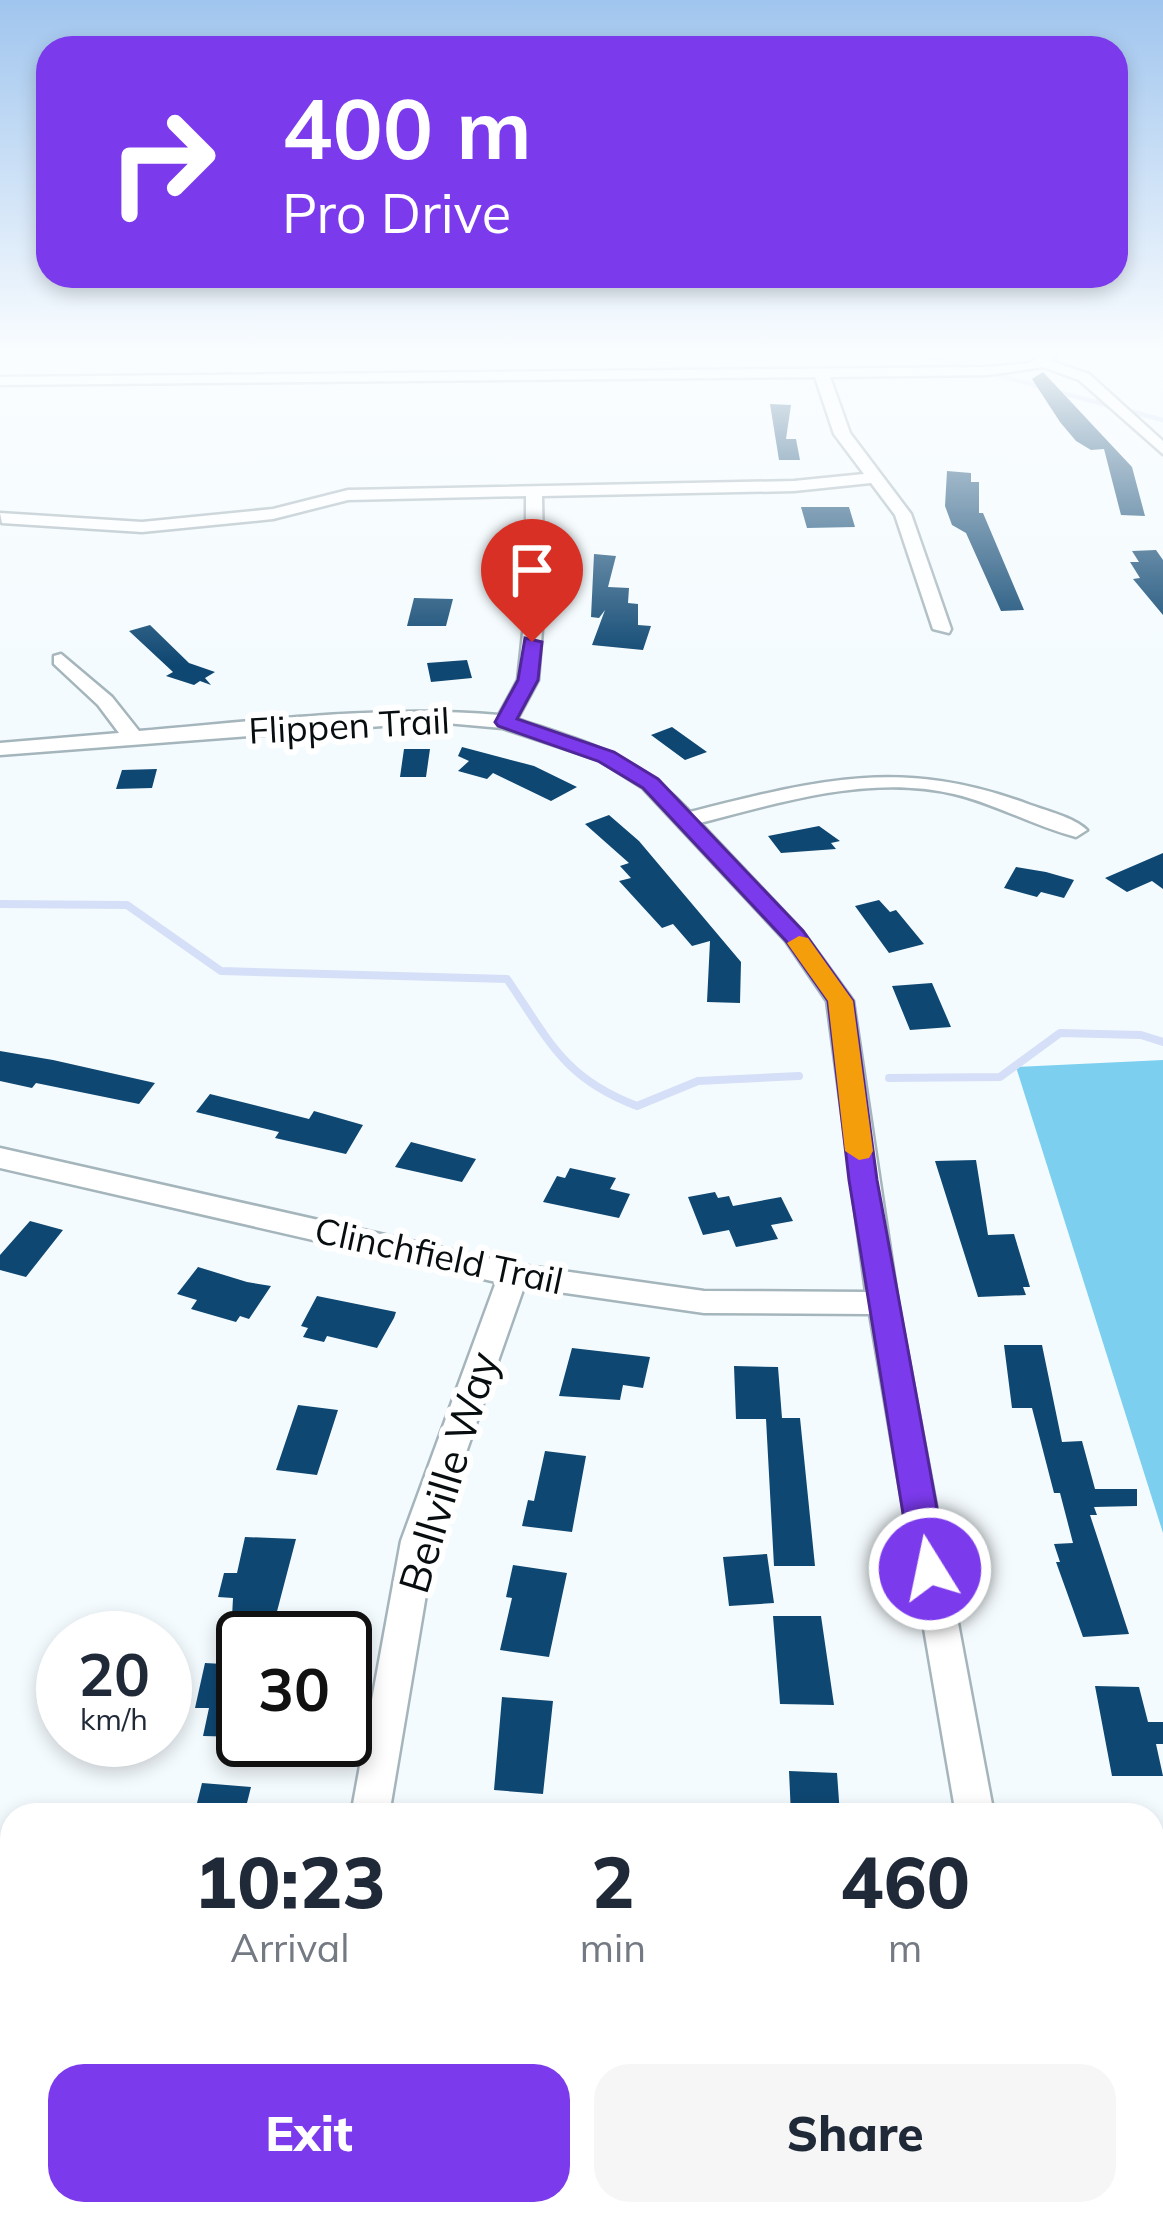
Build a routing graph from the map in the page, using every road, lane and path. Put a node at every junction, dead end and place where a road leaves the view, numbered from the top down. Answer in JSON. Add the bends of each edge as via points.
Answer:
{"nodes":[{"id":1,"x":858,"y":458,"type":"edge"},
{"id":2,"x":871,"y":478,"type":"junction"},
{"id":3,"x":534,"y":490,"type":"junction"},
{"id":4,"x":2,"y":518,"type":"edge"},
{"id":5,"x":942,"y":629,"type":"dead end"},
{"id":6,"x":61,"y":660,"type":"dead end"},
{"id":7,"x":505,"y":722,"type":"junction"},
{"id":8,"x":134,"y":738,"type":"junction"},
{"id":9,"x":0,"y":748,"type":"edge"},
{"id":10,"x":688,"y":819,"type":"junction"},
{"id":11,"x":1076,"y":830,"type":"dead end"},
{"id":12,"x":0,"y":1158,"type":"edge"},
{"id":13,"x":514,"y":1274,"type":"junction"},
{"id":14,"x":883,"y":1303,"type":"junction"},
{"id":15,"x":372,"y":1803,"type":"edge"},
{"id":16,"x":973,"y":1803,"type":"edge"}],
"edges":[{"from":1,"to":2,"type":"street"},
{"from":2,"to":3,"type":"street"},
{"from":2,"to":5,"type":"street","via":[[903,514]]},
{"from":3,"to":4,"type":"street","via":[[349,495],[273,514],[142,527]]},
{"from":3,"to":7,"type":"street","via":[[528,680]]},
{"from":6,"to":8,"type":"street"},
{"from":7,"to":8,"type":"street","name":"Flippen Trail","via":[[362,719]]},
{"from":7,"to":10,"type":"street","name":"Flippen Trail","via":[[606,756],[651,783]]},
{"from":8,"to":9,"type":"street","name":"Flippen Trail"},
{"from":10,"to":11,"type":"street","via":[[836,784],[919,782]]},
{"from":10,"to":14,"type":"street","name":"Flippen Trail","via":[[794,936],[840,1001]]},
{"from":12,"to":13,"type":"street","name":"Clinchfield Trail"},
{"from":13,"to":14,"type":"street","name":"Clinchfield Trail","via":[[704,1302]]},
{"from":13,"to":15,"type":"street","name":"Bellville Way","via":[[418,1541]]},
{"from":14,"to":16,"type":"street","name":"Flippen Trail"}]}
